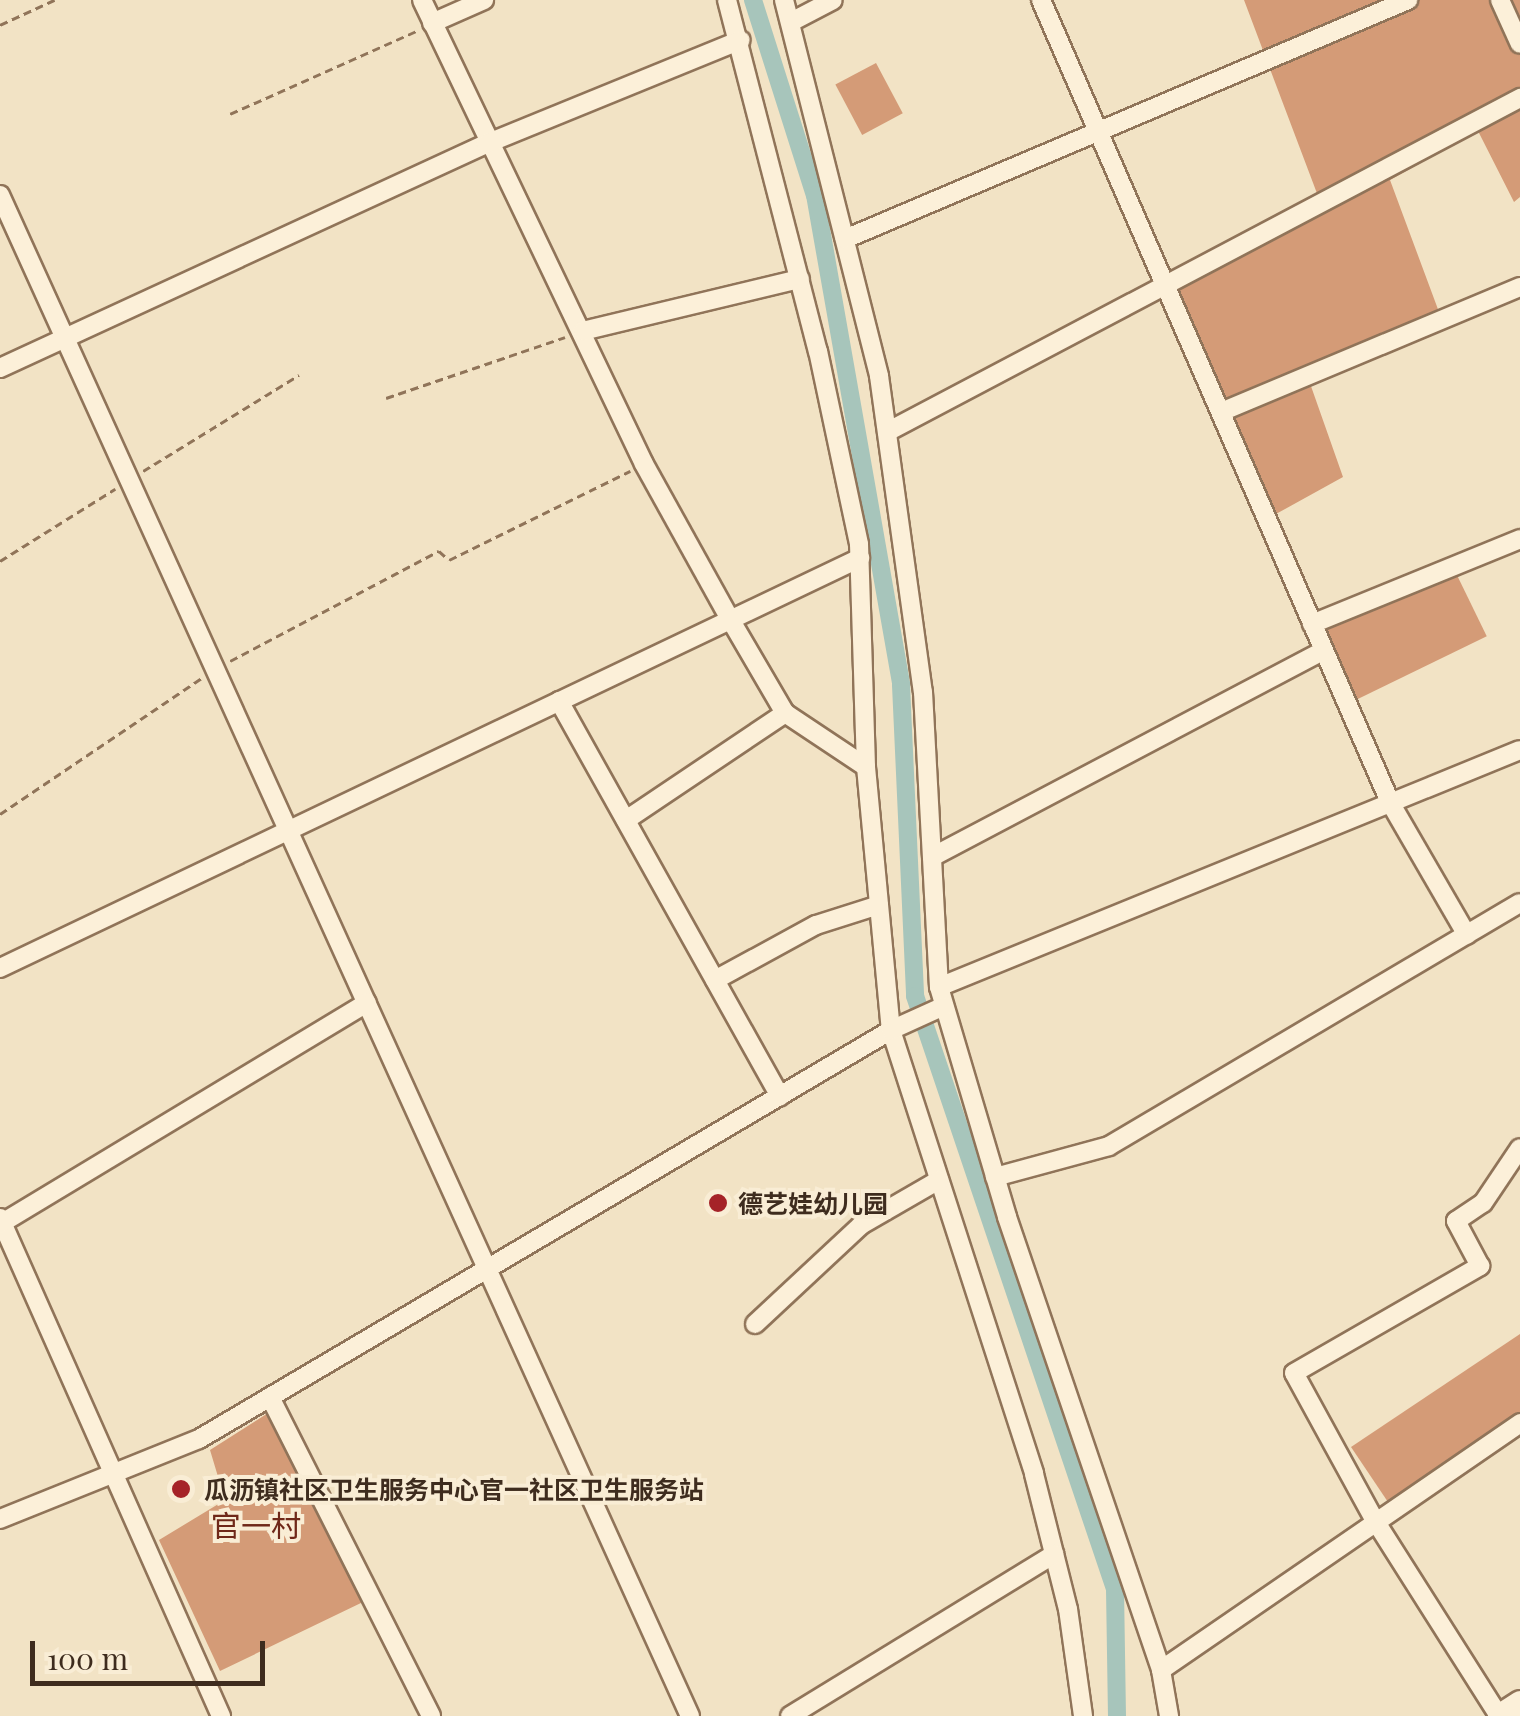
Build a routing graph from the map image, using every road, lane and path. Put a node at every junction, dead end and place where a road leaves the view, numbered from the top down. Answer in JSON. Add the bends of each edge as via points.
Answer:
{"nodes":[{"id":1,"x":54,"y":0,"type":"edge"},
{"id":2,"x":422,"y":0,"type":"edge"},
{"id":3,"x":484,"y":0,"type":"edge"},
{"id":4,"x":727,"y":0,"type":"edge"},
{"id":5,"x":784,"y":0,"type":"edge"},
{"id":6,"x":833,"y":0,"type":"edge"},
{"id":7,"x":1041,"y":0,"type":"edge"},
{"id":8,"x":1408,"y":0,"type":"edge"},
{"id":9,"x":1500,"y":0,"type":"edge"},
{"id":10,"x":792,"y":22,"type":"junction"},
{"id":11,"x":432,"y":23,"type":"junction"},
{"id":12,"x":0,"y":25,"type":"edge"},
{"id":13,"x":741,"y":40,"type":"junction"},
{"id":14,"x":1520,"y":44,"type":"edge"},
{"id":15,"x":1520,"y":98,"type":"edge"},
{"id":16,"x":230,"y":114,"type":"dead end"},
{"id":17,"x":1098,"y":131,"type":"junction"},
{"id":18,"x":486,"y":144,"type":"junction"},
{"id":19,"x":0,"y":194,"type":"edge"},
{"id":20,"x":845,"y":239,"type":"junction"},
{"id":21,"x":800,"y":279,"type":"junction"},
{"id":22,"x":1165,"y":285,"type":"junction"},
{"id":23,"x":1520,"y":287,"type":"edge"},
{"id":24,"x":583,"y":331,"type":"junction"},
{"id":25,"x":66,"y":338,"type":"junction"},
{"id":26,"x":0,"y":368,"type":"edge"},
{"id":27,"x":298,"y":375,"type":"dead end"},
{"id":28,"x":386,"y":398,"type":"dead end"},
{"id":29,"x":1220,"y":412,"type":"junction"},
{"id":30,"x":887,"y":432,"type":"junction"},
{"id":31,"x":644,"y":464,"type":"junction"},
{"id":32,"x":131,"y":478,"type":"junction"},
{"id":33,"x":1520,"y":539,"type":"edge"},
{"id":34,"x":860,"y":558,"type":"junction"},
{"id":35,"x":0,"y":561,"type":"edge"},
{"id":36,"x":730,"y":619,"type":"junction"},
{"id":37,"x":1312,"y":624,"type":"junction"},
{"id":38,"x":1324,"y":650,"type":"junction"},
{"id":39,"x":215,"y":668,"type":"junction"},
{"id":40,"x":559,"y":701,"type":"junction"},
{"id":41,"x":785,"y":713,"type":"junction"},
{"id":42,"x":1520,"y":750,"type":"edge"},
{"id":43,"x":866,"y":767,"type":"junction"},
{"id":44,"x":1391,"y":804,"type":"junction"},
{"id":45,"x":0,"y":814,"type":"edge"},
{"id":46,"x":626,"y":820,"type":"junction"},
{"id":47,"x":287,"y":831,"type":"junction"},
{"id":48,"x":932,"y":857,"type":"junction"},
{"id":49,"x":1520,"y":902,"type":"edge"},
{"id":50,"x":879,"y":906,"type":"junction"},
{"id":51,"x":1468,"y":935,"type":"junction"},
{"id":52,"x":0,"y":968,"type":"edge"},
{"id":53,"x":715,"y":980,"type":"junction"},
{"id":54,"x":939,"y":987,"type":"junction"},
{"id":55,"x":367,"y":1003,"type":"junction"},
{"id":56,"x":944,"y":1006,"type":"junction"},
{"id":57,"x":890,"y":1030,"type":"junction"},
{"id":58,"x":780,"y":1096,"type":"junction"},
{"id":59,"x":1520,"y":1148,"type":"edge"},
{"id":60,"x":995,"y":1177,"type":"junction"},
{"id":61,"x":939,"y":1180,"type":"junction"},
{"id":62,"x":1,"y":1220,"type":"edge"},
{"id":63,"x":490,"y":1267,"type":"junction"},
{"id":64,"x":755,"y":1324,"type":"dead end"},
{"id":65,"x":270,"y":1397,"type":"junction"},
{"id":66,"x":1520,"y":1423,"type":"edge"},
{"id":67,"x":109,"y":1475,"type":"junction"},
{"id":68,"x":0,"y":1519,"type":"edge"},
{"id":69,"x":1374,"y":1520,"type":"junction"},
{"id":70,"x":1054,"y":1554,"type":"junction"},
{"id":71,"x":1162,"y":1670,"type":"junction"},
{"id":72,"x":1520,"y":1703,"type":"edge"},
{"id":73,"x":221,"y":1716,"type":"edge"},
{"id":74,"x":432,"y":1716,"type":"edge"},
{"id":75,"x":690,"y":1716,"type":"edge"},
{"id":76,"x":790,"y":1716,"type":"edge"},
{"id":77,"x":1083,"y":1716,"type":"edge"},
{"id":78,"x":1169,"y":1716,"type":"edge"},
{"id":79,"x":1500,"y":1716,"type":"edge"}],
"edges":[{"from":1,"to":12,"type":"path"},
{"from":2,"to":11,"type":"street"},
{"from":3,"to":11,"type":"street"},
{"from":4,"to":13,"type":"street"},
{"from":5,"to":10,"type":"street"},
{"from":6,"to":10,"type":"street"},
{"from":7,"to":17,"type":"street"},
{"from":8,"to":17,"type":"street"},
{"from":9,"to":14,"type":"street"},
{"from":10,"to":20,"type":"street"},
{"from":11,"to":16,"type":"path"},
{"from":11,"to":18,"type":"street"},
{"from":13,"to":18,"type":"street"},
{"from":13,"to":21,"type":"street"},
{"from":15,"to":22,"type":"street"},
{"from":17,"to":20,"type":"street"},
{"from":17,"to":22,"type":"street"},
{"from":18,"to":24,"type":"street"},
{"from":18,"to":25,"type":"street"},
{"from":19,"to":25,"type":"street"},
{"from":20,"to":30,"type":"street"},
{"from":21,"to":24,"type":"street"},
{"from":21,"to":34,"type":"street"},
{"from":22,"to":29,"type":"street"},
{"from":22,"to":30,"type":"street"},
{"from":23,"to":29,"type":"street"},
{"from":24,"to":28,"type":"path"},
{"from":24,"to":31,"type":"street"},
{"from":25,"to":26,"type":"street"},
{"from":25,"to":32,"type":"street"},
{"from":27,"to":32,"type":"path"},
{"from":29,"to":37,"type":"street"},
{"from":30,"to":48,"type":"street","via":[[923,692]]},
{"from":31,"to":36,"type":"street"},
{"from":31,"to":39,"type":"path","via":[[448,560],[439,551]]},
{"from":32,"to":35,"type":"path"},
{"from":32,"to":39,"type":"street"},
{"from":33,"to":37,"type":"street"},
{"from":34,"to":36,"type":"street"},
{"from":34,"to":43,"type":"street"},
{"from":36,"to":40,"type":"street"},
{"from":36,"to":41,"type":"street"},
{"from":37,"to":38,"type":"street"},
{"from":38,"to":44,"type":"street"},
{"from":38,"to":48,"type":"street"},
{"from":39,"to":45,"type":"path"},
{"from":39,"to":47,"type":"street"},
{"from":40,"to":46,"type":"street"},
{"from":40,"to":47,"type":"street"},
{"from":41,"to":43,"type":"street"},
{"from":41,"to":46,"type":"street"},
{"from":42,"to":44,"type":"street"},
{"from":43,"to":50,"type":"street"},
{"from":44,"to":51,"type":"street"},
{"from":44,"to":54,"type":"street"},
{"from":46,"to":53,"type":"street"},
{"from":47,"to":52,"type":"street"},
{"from":47,"to":55,"type":"street"},
{"from":48,"to":54,"type":"street"},
{"from":49,"to":51,"type":"street"},
{"from":50,"to":53,"type":"street","via":[[816,926]]},
{"from":50,"to":57,"type":"street"},
{"from":51,"to":60,"type":"street","via":[[1109,1146]]},
{"from":53,"to":58,"type":"street"},
{"from":54,"to":56,"type":"street"},
{"from":55,"to":62,"type":"street"},
{"from":55,"to":63,"type":"street"},
{"from":56,"to":57,"type":"street"},
{"from":56,"to":60,"type":"street"},
{"from":57,"to":58,"type":"street"},
{"from":57,"to":61,"type":"street"},
{"from":58,"to":63,"type":"street"},
{"from":59,"to":69,"type":"street","via":[[1484,1203],[1456,1221],[1480,1266],[1294,1373]]},
{"from":60,"to":71,"type":"street"},
{"from":61,"to":64,"type":"street","via":[[862,1225]]},
{"from":61,"to":70,"type":"street"},
{"from":62,"to":67,"type":"street"},
{"from":63,"to":65,"type":"street"},
{"from":63,"to":75,"type":"street"},
{"from":65,"to":67,"type":"street","via":[[200,1440]]},
{"from":65,"to":74,"type":"street"},
{"from":66,"to":69,"type":"street"},
{"from":67,"to":68,"type":"street"},
{"from":67,"to":73,"type":"street"},
{"from":69,"to":71,"type":"street"},
{"from":69,"to":79,"type":"street"},
{"from":70,"to":76,"type":"street"},
{"from":70,"to":77,"type":"street"},
{"from":71,"to":78,"type":"street"},
{"from":72,"to":79,"type":"street"}]}
